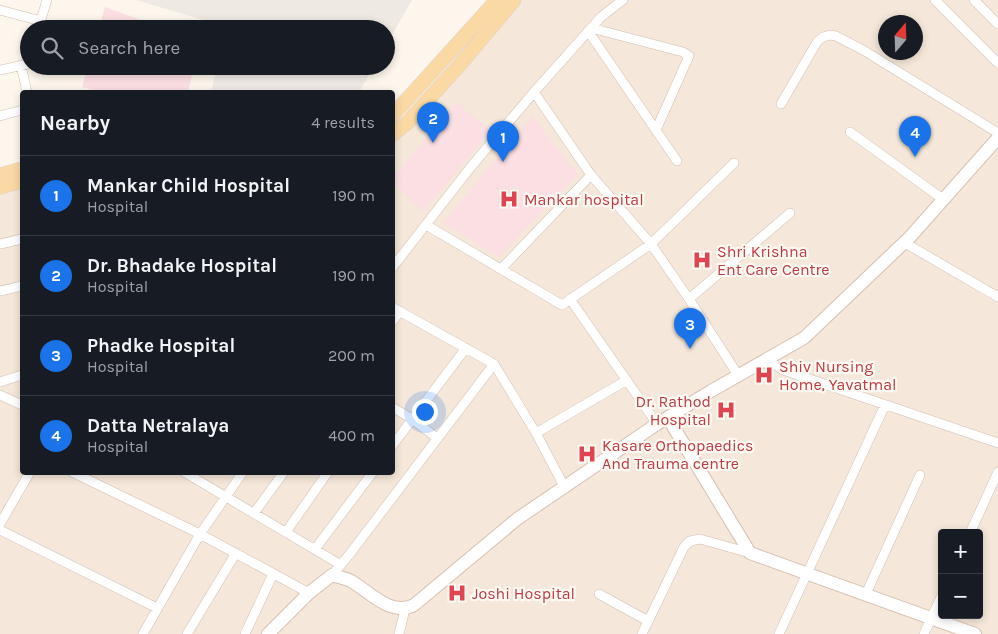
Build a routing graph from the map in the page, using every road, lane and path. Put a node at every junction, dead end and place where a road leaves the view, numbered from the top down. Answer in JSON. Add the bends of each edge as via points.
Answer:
{"nodes":[{"id":1,"x":47,"y":0,"type":"edge"},
{"id":2,"x":498,"y":0,"type":"edge"},
{"id":3,"x":514,"y":0,"type":"edge"},
{"id":4,"x":623,"y":0,"type":"edge"},
{"id":5,"x":974,"y":0,"type":"edge"},
{"id":6,"x":938,"y":1,"type":"edge"},
{"id":7,"x":0,"y":10,"type":"edge"},
{"id":8,"x":27,"y":20,"type":"edge"},
{"id":9,"x":41,"y":20,"type":"edge"},
{"id":10,"x":998,"y":24,"type":"edge"},
{"id":11,"x":590,"y":29,"type":"junction"},
{"id":12,"x":998,"y":63,"type":"edge"},
{"id":13,"x":20,"y":65,"type":"edge"},
{"id":14,"x":0,"y":70,"type":"edge"},
{"id":15,"x":26,"y":75,"type":"edge"},
{"id":16,"x":27,"y":90,"type":"edge"},
{"id":17,"x":534,"y":92,"type":"junction"},
{"id":18,"x":781,"y":104,"type":"dead end"},
{"id":19,"x":20,"y":111,"type":"edge"},
{"id":20,"x":395,"y":113,"type":"edge"},
{"id":21,"x":0,"y":116,"type":"edge"},
{"id":22,"x":656,"y":130,"type":"junction"},
{"id":23,"x":395,"y":132,"type":"edge"},
{"id":24,"x":850,"y":132,"type":"dead end"},
{"id":25,"x":998,"y":133,"type":"edge"},
{"id":26,"x":998,"y":138,"type":"edge"},
{"id":27,"x":677,"y":161,"type":"dead end"},
{"id":28,"x":734,"y":163,"type":"dead end"},
{"id":29,"x":20,"y":170,"type":"edge"},
{"id":30,"x":0,"y":175,"type":"edge"},
{"id":31,"x":591,"y":175,"type":"junction"},
{"id":32,"x":20,"y":182,"type":"edge"},
{"id":33,"x":0,"y":188,"type":"edge"},
{"id":34,"x":944,"y":200,"type":"junction"},
{"id":35,"x":790,"y":213,"type":"dead end"},
{"id":36,"x":426,"y":225,"type":"junction"},
{"id":37,"x":20,"y":239,"type":"edge"},
{"id":38,"x":905,"y":243,"type":"junction"},
{"id":39,"x":0,"y":244,"type":"edge"},
{"id":40,"x":651,"y":244,"type":"junction"},
{"id":41,"x":395,"y":264,"type":"edge"},
{"id":42,"x":500,"y":269,"type":"junction"},
{"id":43,"x":20,"y":286,"type":"edge"},
{"id":44,"x":0,"y":291,"type":"edge"},
{"id":45,"x":998,"y":297,"type":"edge"},
{"id":46,"x":570,"y":299,"type":"junction"},
{"id":47,"x":689,"y":299,"type":"junction"},
{"id":48,"x":396,"y":309,"type":"edge"},
{"id":49,"x":466,"y":348,"type":"junction"},
{"id":50,"x":766,"y":359,"type":"junction"},
{"id":51,"x":494,"y":364,"type":"junction"},
{"id":52,"x":738,"y":376,"type":"junction"},
{"id":53,"x":20,"y":377,"type":"edge"},
{"id":54,"x":627,"y":380,"type":"junction"},
{"id":55,"x":0,"y":382,"type":"edge"},
{"id":56,"x":0,"y":395,"type":"edge"},
{"id":57,"x":20,"y":404,"type":"edge"},
{"id":58,"x":885,"y":405,"type":"junction"},
{"id":59,"x":395,"y":409,"type":"edge"},
{"id":60,"x":412,"y":419,"type":"junction"},
{"id":61,"x":663,"y":421,"type":"junction"},
{"id":62,"x":536,"y":433,"type":"junction"},
{"id":63,"x":438,"y":438,"type":"junction"},
{"id":64,"x":395,"y":442,"type":"edge"},
{"id":65,"x":998,"y":443,"type":"edge"},
{"id":66,"x":998,"y":472,"type":"edge"},
{"id":67,"x":28,"y":475,"type":"edge"},
{"id":68,"x":78,"y":475,"type":"edge"},
{"id":69,"x":189,"y":475,"type":"edge"},
{"id":70,"x":241,"y":475,"type":"edge"},
{"id":71,"x":282,"y":475,"type":"edge"},
{"id":72,"x":326,"y":475,"type":"edge"},
{"id":73,"x":371,"y":475,"type":"edge"},
{"id":74,"x":920,"y":475,"type":"dead end"},
{"id":75,"x":565,"y":488,"type":"junction"},
{"id":76,"x":226,"y":497,"type":"junction"},
{"id":77,"x":254,"y":513,"type":"junction"},
{"id":78,"x":0,"y":524,"type":"edge"},
{"id":79,"x":972,"y":529,"type":"edge"},
{"id":80,"x":0,"y":530,"type":"edge"},
{"id":81,"x":286,"y":532,"type":"junction"},
{"id":82,"x":200,"y":534,"type":"junction"},
{"id":83,"x":315,"y":549,"type":"junction"},
{"id":84,"x":236,"y":553,"type":"junction"},
{"id":85,"x":750,"y":553,"type":"junction"},
{"id":86,"x":341,"y":565,"type":"junction"},
{"id":87,"x":273,"y":574,"type":"junction"},
{"id":88,"x":806,"y":574,"type":"junction"},
{"id":89,"x":332,"y":575,"type":"junction"},
{"id":90,"x":309,"y":594,"type":"junction"},
{"id":91,"x":598,"y":594,"type":"dead end"},
{"id":92,"x":865,"y":596,"type":"junction"},
{"id":93,"x":938,"y":603,"type":"edge"},
{"id":94,"x":157,"y":608,"type":"junction"},
{"id":95,"x":405,"y":609,"type":"junction"},
{"id":96,"x":931,"y":618,"type":"junction"},
{"id":97,"x":648,"y":621,"type":"junction"},
{"id":98,"x":143,"y":634,"type":"edge"},
{"id":99,"x":187,"y":634,"type":"edge"},
{"id":100,"x":245,"y":634,"type":"edge"},
{"id":101,"x":268,"y":634,"type":"edge"},
{"id":102,"x":400,"y":634,"type":"edge"},
{"id":103,"x":642,"y":634,"type":"edge"},
{"id":104,"x":779,"y":634,"type":"edge"},
{"id":105,"x":924,"y":634,"type":"edge"},
{"id":106,"x":975,"y":634,"type":"edge"}],
"edges":[{"from":1,"to":9,"type":"street"},
{"from":2,"to":20,"type":"main road"},
{"from":3,"to":23,"type":"main road"},
{"from":4,"to":11,"type":"street"},
{"from":5,"to":10,"type":"street"},
{"from":6,"to":12,"type":"street"},
{"from":7,"to":8,"type":"street"},
{"from":11,"to":17,"type":"street"},
{"from":11,"to":22,"type":"street"},
{"from":11,"to":22,"type":"street","via":[[689,56]]},
{"from":13,"to":14,"type":"street"},
{"from":15,"to":16,"type":"street"},
{"from":17,"to":31,"type":"street"},
{"from":17,"to":36,"type":"street"},
{"from":18,"to":25,"type":"street","via":[[817,42],[830,35],[863,50]]},
{"from":19,"to":21,"type":"street"},
{"from":22,"to":27,"type":"street"},
{"from":24,"to":34,"type":"street"},
{"from":26,"to":34,"type":"street"},
{"from":28,"to":40,"type":"street"},
{"from":29,"to":30,"type":"main road"},
{"from":31,"to":40,"type":"street"},
{"from":31,"to":42,"type":"street"},
{"from":32,"to":33,"type":"main road"},
{"from":34,"to":38,"type":"street"},
{"from":35,"to":47,"type":"street"},
{"from":36,"to":41,"type":"street"},
{"from":36,"to":42,"type":"street"},
{"from":37,"to":39,"type":"street"},
{"from":38,"to":45,"type":"street"},
{"from":38,"to":50,"type":"street","via":[[804,338]]},
{"from":40,"to":46,"type":"street"},
{"from":40,"to":47,"type":"street"},
{"from":42,"to":46,"type":"street","via":[[562,305]]},
{"from":43,"to":44,"type":"street"},
{"from":46,"to":54,"type":"street"},
{"from":47,"to":52,"type":"street"},
{"from":48,"to":49,"type":"street"},
{"from":49,"to":51,"type":"street"},
{"from":49,"to":60,"type":"street"},
{"from":50,"to":52,"type":"street"},
{"from":50,"to":58,"type":"street","via":[[783,370]]},
{"from":51,"to":62,"type":"street"},
{"from":51,"to":63,"type":"street"},
{"from":52,"to":61,"type":"street"},
{"from":53,"to":55,"type":"street"},
{"from":54,"to":61,"type":"street"},
{"from":54,"to":62,"type":"street"},
{"from":56,"to":57,"type":"street"},
{"from":58,"to":65,"type":"street"},
{"from":58,"to":88,"type":"street"},
{"from":59,"to":60,"type":"street"},
{"from":60,"to":63,"type":"street"},
{"from":60,"to":64,"type":"street"},
{"from":61,"to":75,"type":"street"},
{"from":61,"to":85,"type":"street"},
{"from":62,"to":75,"type":"street"},
{"from":63,"to":86,"type":"street"},
{"from":66,"to":79,"type":"street"},
{"from":67,"to":78,"type":"street"},
{"from":68,"to":82,"type":"street"},
{"from":69,"to":76,"type":"street"},
{"from":70,"to":76,"type":"street"},
{"from":71,"to":77,"type":"street"},
{"from":72,"to":81,"type":"street"},
{"from":73,"to":83,"type":"street"},
{"from":74,"to":92,"type":"street"},
{"from":75,"to":95,"type":"street","via":[[517,519],[414,605]]},
{"from":76,"to":77,"type":"street"},
{"from":76,"to":82,"type":"street"},
{"from":77,"to":81,"type":"street"},
{"from":80,"to":94,"type":"street"},
{"from":81,"to":83,"type":"street"},
{"from":82,"to":84,"type":"street"},
{"from":82,"to":94,"type":"street"},
{"from":83,"to":86,"type":"street"},
{"from":84,"to":87,"type":"street"},
{"from":84,"to":99,"type":"street"},
{"from":85,"to":88,"type":"street"},
{"from":85,"to":97,"type":"street","via":[[700,539],[690,541],[684,547]]},
{"from":86,"to":89,"type":"street"},
{"from":87,"to":90,"type":"street"},
{"from":87,"to":100,"type":"street"},
{"from":88,"to":92,"type":"street"},
{"from":88,"to":104,"type":"street"},
{"from":89,"to":90,"type":"street"},
{"from":89,"to":95,"type":"street","via":[[349,580],[389,606]]},
{"from":90,"to":101,"type":"street"},
{"from":91,"to":97,"type":"street"},
{"from":92,"to":96,"type":"street"},
{"from":93,"to":96,"type":"street"},
{"from":94,"to":98,"type":"street"},
{"from":95,"to":102,"type":"street"},
{"from":96,"to":105,"type":"street"},
{"from":96,"to":106,"type":"street"},
{"from":97,"to":103,"type":"street"}]}
